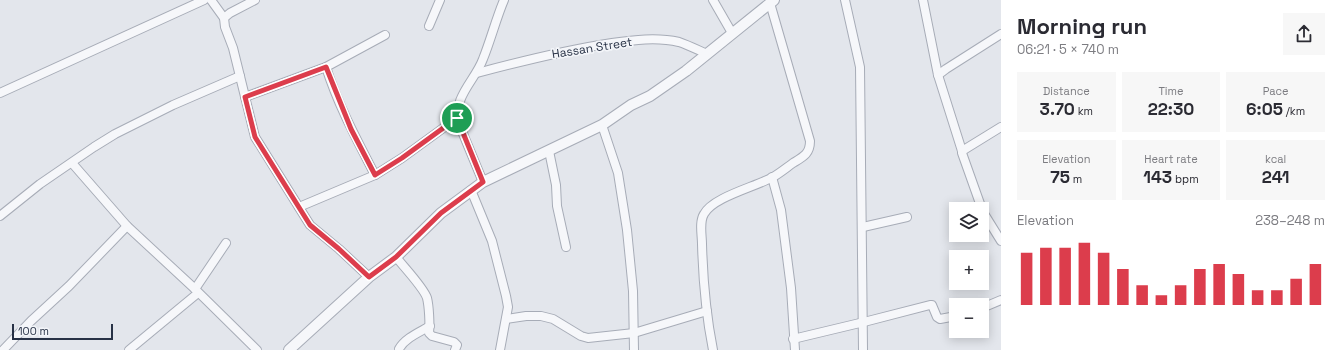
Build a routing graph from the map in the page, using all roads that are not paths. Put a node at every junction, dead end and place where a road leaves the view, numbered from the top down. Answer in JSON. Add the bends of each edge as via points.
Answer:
{"nodes":[{"id":1,"x":204,"y":0,"type":"edge"},
{"id":2,"x":211,"y":0,"type":"edge"},
{"id":3,"x":254,"y":0,"type":"edge"},
{"id":4,"x":440,"y":0,"type":"edge"},
{"id":5,"x":504,"y":0,"type":"edge"},
{"id":6,"x":713,"y":0,"type":"edge"},
{"id":7,"x":845,"y":0,"type":"edge"},
{"id":8,"x":923,"y":0,"type":"edge"},
{"id":9,"x":772,"y":2,"type":"edge"},
{"id":10,"x":224,"y":18,"type":"junction"},
{"id":11,"x":429,"y":26,"type":"dead end"},
{"id":12,"x":732,"y":33,"type":"junction"},
{"id":13,"x":1001,"y":34,"type":"edge"},
{"id":14,"x":385,"y":35,"type":"dead end"},
{"id":15,"x":707,"y":54,"type":"junction"},
{"id":16,"x":326,"y":67,"type":"junction"},
{"id":17,"x":477,"y":73,"type":"junction"},
{"id":18,"x":938,"y":75,"type":"junction"},
{"id":19,"x":240,"y":76,"type":"junction"},
{"id":20,"x":0,"y":93,"type":"edge"},
{"id":21,"x":245,"y":97,"type":"junction"},
{"id":22,"x":457,"y":118,"type":"junction"},
{"id":23,"x":602,"y":125,"type":"junction"},
{"id":24,"x":1001,"y":127,"type":"edge"},
{"id":25,"x":550,"y":151,"type":"junction"},
{"id":26,"x":962,"y":151,"type":"junction"},
{"id":27,"x":72,"y":163,"type":"junction"},
{"id":28,"x":375,"y":175,"type":"junction"},
{"id":29,"x":772,"y":177,"type":"junction"},
{"id":30,"x":483,"y":182,"type":"junction"},
{"id":31,"x":471,"y":190,"type":"junction"},
{"id":32,"x":299,"y":207,"type":"junction"},
{"id":33,"x":0,"y":216,"type":"edge"},
{"id":34,"x":907,"y":217,"type":"dead end"},
{"id":35,"x":127,"y":226,"type":"junction"},
{"id":36,"x":863,"y":227,"type":"junction"},
{"id":37,"x":1001,"y":241,"type":"edge"},
{"id":38,"x":226,"y":243,"type":"dead end"},
{"id":39,"x":566,"y":247,"type":"dead end"},
{"id":40,"x":396,"y":257,"type":"junction"},
{"id":41,"x":369,"y":277,"type":"junction"},
{"id":42,"x":197,"y":291,"type":"junction"},
{"id":43,"x":1001,"y":300,"type":"edge"},
{"id":44,"x":989,"y":305,"type":"edge"},
{"id":45,"x":707,"y":311,"type":"junction"},
{"id":46,"x":949,"y":317,"type":"edge"},
{"id":47,"x":506,"y":319,"type":"junction"},
{"id":48,"x":864,"y":322,"type":"junction"},
{"id":49,"x":430,"y":326,"type":"junction"},
{"id":50,"x":634,"y":333,"type":"junction"},
{"id":51,"x":793,"y":339,"type":"junction"},
{"id":52,"x":399,"y":349,"type":"dead end"},
{"id":53,"x":3,"y":350,"type":"edge"},
{"id":54,"x":129,"y":350,"type":"edge"},
{"id":55,"x":257,"y":350,"type":"edge"},
{"id":56,"x":289,"y":350,"type":"edge"},
{"id":57,"x":455,"y":350,"type":"edge"},
{"id":58,"x":500,"y":350,"type":"edge"},
{"id":59,"x":634,"y":350,"type":"edge"},
{"id":60,"x":713,"y":350,"type":"edge"},
{"id":61,"x":795,"y":350,"type":"edge"},
{"id":62,"x":863,"y":350,"type":"edge"}],
"edges":[{"from":1,"to":20,"type":"street"},
{"from":2,"to":10,"type":"street"},
{"from":3,"to":10,"type":"street"},
{"from":4,"to":11,"type":"street"},
{"from":5,"to":17,"type":"street"},
{"from":6,"to":12,"type":"street"},
{"from":7,"to":36,"type":"street","via":[[860,67]]},
{"from":8,"to":18,"type":"street"},
{"from":9,"to":12,"type":"street"},
{"from":9,"to":29,"type":"street","via":[[810,141],[808,153]]},
{"from":10,"to":19,"type":"street"},
{"from":12,"to":15,"type":"street"},
{"from":13,"to":18,"type":"street"},
{"from":14,"to":16,"type":"street"},
{"from":15,"to":17,"type":"street","name":"Hassan Street","via":[[679,42],[633,40],[551,54]]},
{"from":15,"to":23,"type":"street","via":[[656,92]]},
{"from":16,"to":21,"type":"street"},
{"from":16,"to":28,"type":"street","via":[[351,129]]},
{"from":17,"to":22,"type":"street","via":[[462,95]]},
{"from":18,"to":26,"type":"street"},
{"from":19,"to":21,"type":"street"},
{"from":19,"to":27,"type":"street","via":[[115,134]]},
{"from":21,"to":32,"type":"street","via":[[255,137]]},
{"from":22,"to":28,"type":"street"},
{"from":22,"to":30,"type":"street"},
{"from":23,"to":25,"type":"street"},
{"from":23,"to":50,"type":"street","via":[[618,173],[627,230]]},
{"from":24,"to":26,"type":"street"},
{"from":25,"to":30,"type":"street"},
{"from":25,"to":39,"type":"street","via":[[557,206]]},
{"from":26,"to":37,"type":"street","via":[[983,212]]},
{"from":27,"to":33,"type":"street","via":[[40,184]]},
{"from":27,"to":35,"type":"street"},
{"from":28,"to":32,"type":"street"},
{"from":29,"to":45,"type":"street","via":[[710,206],[703,216],[703,282]]},
{"from":29,"to":51,"type":"street","via":[[781,210],[791,288]]},
{"from":30,"to":31,"type":"street"},
{"from":31,"to":40,"type":"street","via":[[441,213]]},
{"from":31,"to":47,"type":"street","via":[[494,248],[508,307]]},
{"from":32,"to":41,"type":"street","via":[[310,225]]},
{"from":34,"to":36,"type":"street"},
{"from":35,"to":42,"type":"street"},
{"from":35,"to":53,"type":"street"},
{"from":36,"to":48,"type":"street"},
{"from":38,"to":42,"type":"street"},
{"from":40,"to":41,"type":"street"},
{"from":40,"to":49,"type":"street","via":[[427,298]]},
{"from":41,"to":56,"type":"street"},
{"from":42,"to":54,"type":"street"},
{"from":42,"to":55,"type":"street"},
{"from":43,"to":44,"type":"street"},
{"from":45,"to":50,"type":"street"},
{"from":45,"to":60,"type":"street"},
{"from":46,"to":48,"type":"street","via":[[937,317],[930,304]]},
{"from":47,"to":50,"type":"street","via":[[541,316],[553,319],[588,338]]},
{"from":47,"to":58,"type":"street"},
{"from":48,"to":51,"type":"street"},
{"from":48,"to":62,"type":"street"},
{"from":49,"to":52,"type":"street","via":[[402,344]]},
{"from":49,"to":57,"type":"street","via":[[429,333],[432,336],[454,342]]},
{"from":50,"to":59,"type":"street"},
{"from":51,"to":61,"type":"street"}]}
